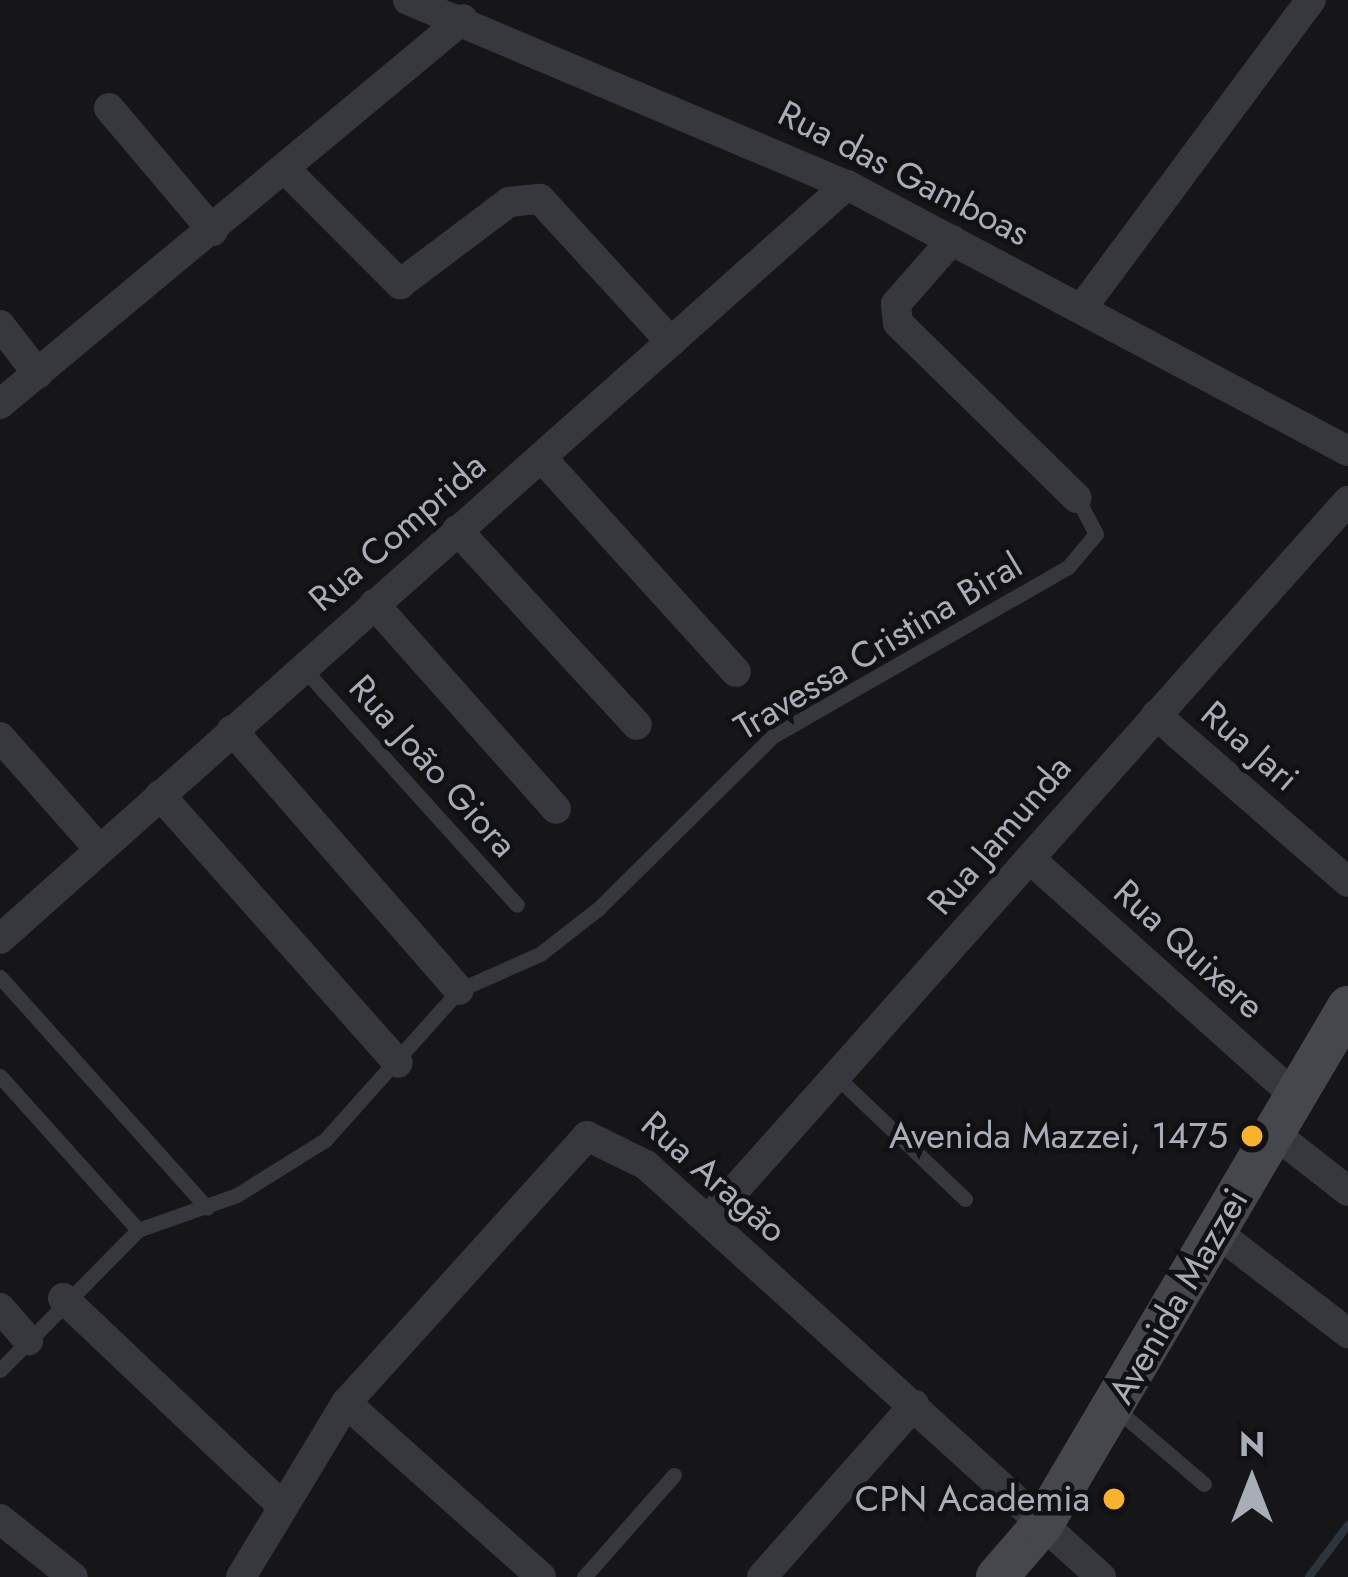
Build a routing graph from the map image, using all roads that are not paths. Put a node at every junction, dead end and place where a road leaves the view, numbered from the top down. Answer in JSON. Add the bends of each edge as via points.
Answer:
{"nodes":[{"id":1,"x":408,"y":0,"type":"edge"},
{"id":2,"x":1311,"y":0,"type":"edge"},
{"id":3,"x":463,"y":19,"type":"junction"},
{"id":4,"x":110,"y":108,"type":"dead end"},
{"id":5,"x":290,"y":173,"type":"junction"},
{"id":6,"x":847,"y":185,"type":"junction"},
{"id":7,"x":213,"y":231,"type":"junction"},
{"id":8,"x":952,"y":240,"type":"junction"},
{"id":9,"x":1082,"y":308,"type":"junction"},
{"id":10,"x":0,"y":325,"type":"edge"},
{"id":11,"x":671,"y":342,"type":"junction"},
{"id":12,"x":38,"y":374,"type":"junction"},
{"id":13,"x":0,"y":404,"type":"edge"},
{"id":14,"x":1348,"y":451,"type":"edge"},
{"id":15,"x":541,"y":458,"type":"junction"},
{"id":16,"x":1077,"y":498,"type":"joint"},
{"id":17,"x":1348,"y":501,"type":"edge"},
{"id":18,"x":457,"y":530,"type":"junction"},
{"id":19,"x":374,"y":604,"type":"junction"},
{"id":20,"x":303,"y":668,"type":"junction"},
{"id":21,"x":736,"y":672,"type":"dead end"},
{"id":22,"x":1156,"y":716,"type":"junction"},
{"id":23,"x":637,"y":725,"type":"dead end"},
{"id":24,"x":232,"y":730,"type":"junction"},
{"id":25,"x":0,"y":737,"type":"edge"},
{"id":26,"x":160,"y":795,"type":"junction"},
{"id":27,"x":556,"y":808,"type":"dead end"},
{"id":28,"x":99,"y":849,"type":"junction"},
{"id":29,"x":1030,"y":859,"type":"junction"},
{"id":30,"x":1348,"y":882,"type":"edge"},
{"id":31,"x":517,"y":904,"type":"dead end"},
{"id":32,"x":0,"y":939,"type":"edge"},
{"id":33,"x":0,"y":977,"type":"edge"},
{"id":34,"x":459,"y":990,"type":"junction"},
{"id":35,"x":1348,"y":1007,"type":"edge"},
{"id":36,"x":398,"y":1063,"type":"junction"},
{"id":37,"x":0,"y":1076,"type":"edge"},
{"id":38,"x":837,"y":1077,"type":"junction"},
{"id":39,"x":1296,"y":1096,"type":"junction"},
{"id":40,"x":1274,"y":1133,"type":"junction"},
{"id":41,"x":1348,"y":1191,"type":"edge"},
{"id":42,"x":965,"y":1199,"type":"dead end"},
{"id":43,"x":207,"y":1208,"type":"junction"},
{"id":44,"x":708,"y":1220,"type":"junction"},
{"id":45,"x":138,"y":1230,"type":"junction"},
{"id":46,"x":1215,"y":1231,"type":"junction"},
{"id":47,"x":63,"y":1298,"type":"junction"},
{"id":48,"x":0,"y":1307,"type":"edge"},
{"id":49,"x":1348,"y":1333,"type":"edge"},
{"id":50,"x":28,"y":1340,"type":"junction"},
{"id":51,"x":0,"y":1370,"type":"edge"},
{"id":52,"x":346,"y":1403,"type":"junction"},
{"id":53,"x":914,"y":1405,"type":"junction"},
{"id":54,"x":1113,"y":1406,"type":"junction"},
{"id":55,"x":674,"y":1475,"type":"dead end"},
{"id":56,"x":1204,"y":1484,"type":"dead end"},
{"id":57,"x":281,"y":1505,"type":"junction"},
{"id":58,"x":0,"y":1519,"type":"edge"},
{"id":59,"x":1042,"y":1525,"type":"junction"},
{"id":60,"x":73,"y":1577,"type":"edge"},
{"id":61,"x":241,"y":1577,"type":"edge"},
{"id":62,"x":541,"y":1577,"type":"edge"},
{"id":63,"x":584,"y":1577,"type":"edge"},
{"id":64,"x":762,"y":1577,"type":"edge"},
{"id":65,"x":997,"y":1577,"type":"edge"},
{"id":66,"x":1101,"y":1577,"type":"edge"}],
"edges":[{"from":1,"to":3,"type":"street","name":"Rua das Gamboas"},
{"from":2,"to":9,"type":"street"},
{"from":3,"to":5,"type":"street","via":[[329,120]]},
{"from":3,"to":6,"type":"street","name":"Rua das Gamboas"},
{"from":4,"to":7,"type":"street"},
{"from":5,"to":7,"type":"street"},
{"from":5,"to":11,"type":"street","via":[[400,284],[509,202],[540,199]]},
{"from":6,"to":8,"type":"street","name":"Rua das Gamboas"},
{"from":6,"to":11,"type":"street","name":"Rua Comprida"},
{"from":7,"to":12,"type":"street"},
{"from":8,"to":9,"type":"street","name":"Rua das Gamboas"},
{"from":8,"to":16,"type":"street","via":[[896,304],[898,323]]},
{"from":9,"to":14,"type":"street","name":"Rua das Gamboas"},
{"from":10,"to":12,"type":"street"},
{"from":11,"to":15,"type":"street","name":"Rua Comprida"},
{"from":12,"to":13,"type":"street"},
{"from":15,"to":18,"type":"street","name":"Rua Comprida"},
{"from":15,"to":21,"type":"street"},
{"from":16,"to":34,"type":"lane","name":"Travessa Cristina Biral","via":[[1096,534],[1068,566],[773,736],[599,908],[540,954]]},
{"from":17,"to":22,"type":"street","name":"Rua Jamunda"},
{"from":18,"to":19,"type":"street","name":"Rua Comprida"},
{"from":18,"to":23,"type":"street"},
{"from":19,"to":20,"type":"street","name":"Rua Comprida"},
{"from":19,"to":27,"type":"street"},
{"from":20,"to":24,"type":"street","name":"Rua Comprida"},
{"from":20,"to":31,"type":"lane","name":"Rua João Giora"},
{"from":22,"to":29,"type":"street","name":"Rua Jamunda"},
{"from":22,"to":30,"type":"street","name":"Rua Jari"},
{"from":24,"to":26,"type":"street","name":"Rua Comprida"},
{"from":24,"to":34,"type":"street"},
{"from":25,"to":28,"type":"street"},
{"from":26,"to":28,"type":"street","name":"Rua Comprida"},
{"from":26,"to":36,"type":"street"},
{"from":28,"to":32,"type":"street","name":"Rua Comprida"},
{"from":29,"to":38,"type":"street","name":"Rua Jamunda"},
{"from":29,"to":39,"type":"street","name":"Rua Quixere"},
{"from":33,"to":43,"type":"lane"},
{"from":34,"to":36,"type":"lane","name":"Travessa Cristina Biral"},
{"from":35,"to":39,"type":"street","name":"Avenida Mazzei"},
{"from":36,"to":43,"type":"lane","name":"Travessa Cristina Biral","via":[[325,1140]]},
{"from":37,"to":45,"type":"lane"},
{"from":38,"to":42,"type":"lane"},
{"from":38,"to":44,"type":"street","name":"Rua Jamunda"},
{"from":39,"to":40,"type":"street","name":"Avenida Mazzei"},
{"from":40,"to":41,"type":"street"},
{"from":40,"to":46,"type":"street","name":"Avenida Mazzei"},
{"from":43,"to":45,"type":"lane","name":"Travessa Cristina Biral"},
{"from":44,"to":52,"type":"street","name":"Rua Aragão","via":[[622,1145],[587,1136]]},
{"from":44,"to":53,"type":"street","name":"Rua Aragão"},
{"from":45,"to":47,"type":"lane","name":"Travessa Cristina Biral"},
{"from":46,"to":49,"type":"street"},
{"from":46,"to":54,"type":"street","name":"Avenida Mazzei"},
{"from":47,"to":50,"type":"lane","name":"Travessa Cristina Biral"},
{"from":47,"to":57,"type":"street"},
{"from":48,"to":50,"type":"street"},
{"from":50,"to":51,"type":"lane","name":"Travessa Cristina Biral"},
{"from":52,"to":57,"type":"street","name":"Rua Aragão"},
{"from":52,"to":62,"type":"street"},
{"from":53,"to":59,"type":"street","name":"Rua Aragão"},
{"from":53,"to":64,"type":"street"},
{"from":54,"to":56,"type":"lane"},
{"from":54,"to":59,"type":"street","name":"Avenida Mazzei"},
{"from":55,"to":63,"type":"lane"},
{"from":57,"to":61,"type":"street","name":"Rua Aragão"},
{"from":58,"to":60,"type":"street"},
{"from":59,"to":65,"type":"street","name":"Avenida Mazzei"},
{"from":59,"to":66,"type":"street"}]}
